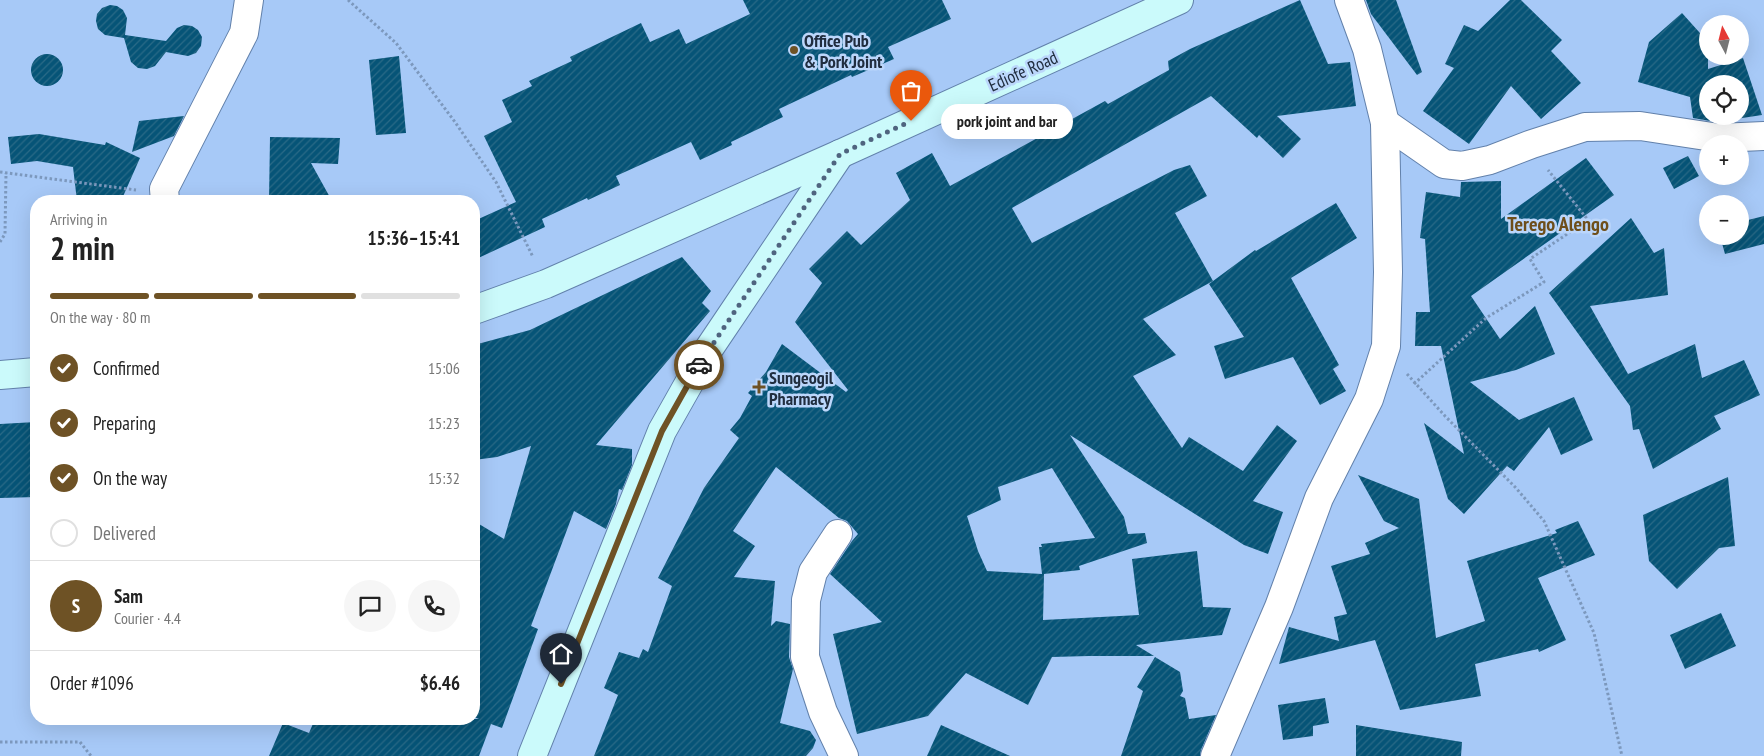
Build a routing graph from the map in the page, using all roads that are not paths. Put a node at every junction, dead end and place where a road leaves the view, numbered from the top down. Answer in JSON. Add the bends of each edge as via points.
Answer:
{"nodes":[{"id":1,"x":249,"y":0,"type":"edge"},
{"id":2,"x":1179,"y":0,"type":"edge"},
{"id":3,"x":1349,"y":0,"type":"edge"},
{"id":4,"x":1385,"y":123,"type":"junction"},
{"id":5,"x":1764,"y":136,"type":"edge"},
{"id":6,"x":840,"y":154,"type":"junction"},
{"id":7,"x":164,"y":195,"type":"edge"},
{"id":8,"x":480,"y":308,"type":"edge"},
{"id":9,"x":30,"y":372,"type":"edge"},
{"id":10,"x":0,"y":375,"type":"edge"},
{"id":11,"x":838,"y":534,"type":"dead end"},
{"id":12,"x":532,"y":756,"type":"edge"},
{"id":13,"x":844,"y":756,"type":"edge"},
{"id":14,"x":1215,"y":756,"type":"edge"}],
"edges":[{"from":1,"to":7,"type":"street","via":[[244,33]]},
{"from":2,"to":6,"type":"street","name":"Ediofe Road"},
{"from":3,"to":4,"type":"street","via":[[1367,49]]},
{"from":4,"to":5,"type":"street","via":[[1444,164],[1462,166],[1490,160],[1585,127],[1640,126],[1719,138]]},
{"from":4,"to":14,"type":"street","via":[[1386,346],[1369,399],[1319,498],[1278,607]]},
{"from":6,"to":8,"type":"street","name":"Ediofe Road","via":[[546,284]]},
{"from":6,"to":12,"type":"street","via":[[706,352],[662,431]]},
{"from":9,"to":10,"type":"street"},
{"from":11,"to":13,"type":"street","via":[[813,572],[806,600],[804,657],[823,712]]}]}
